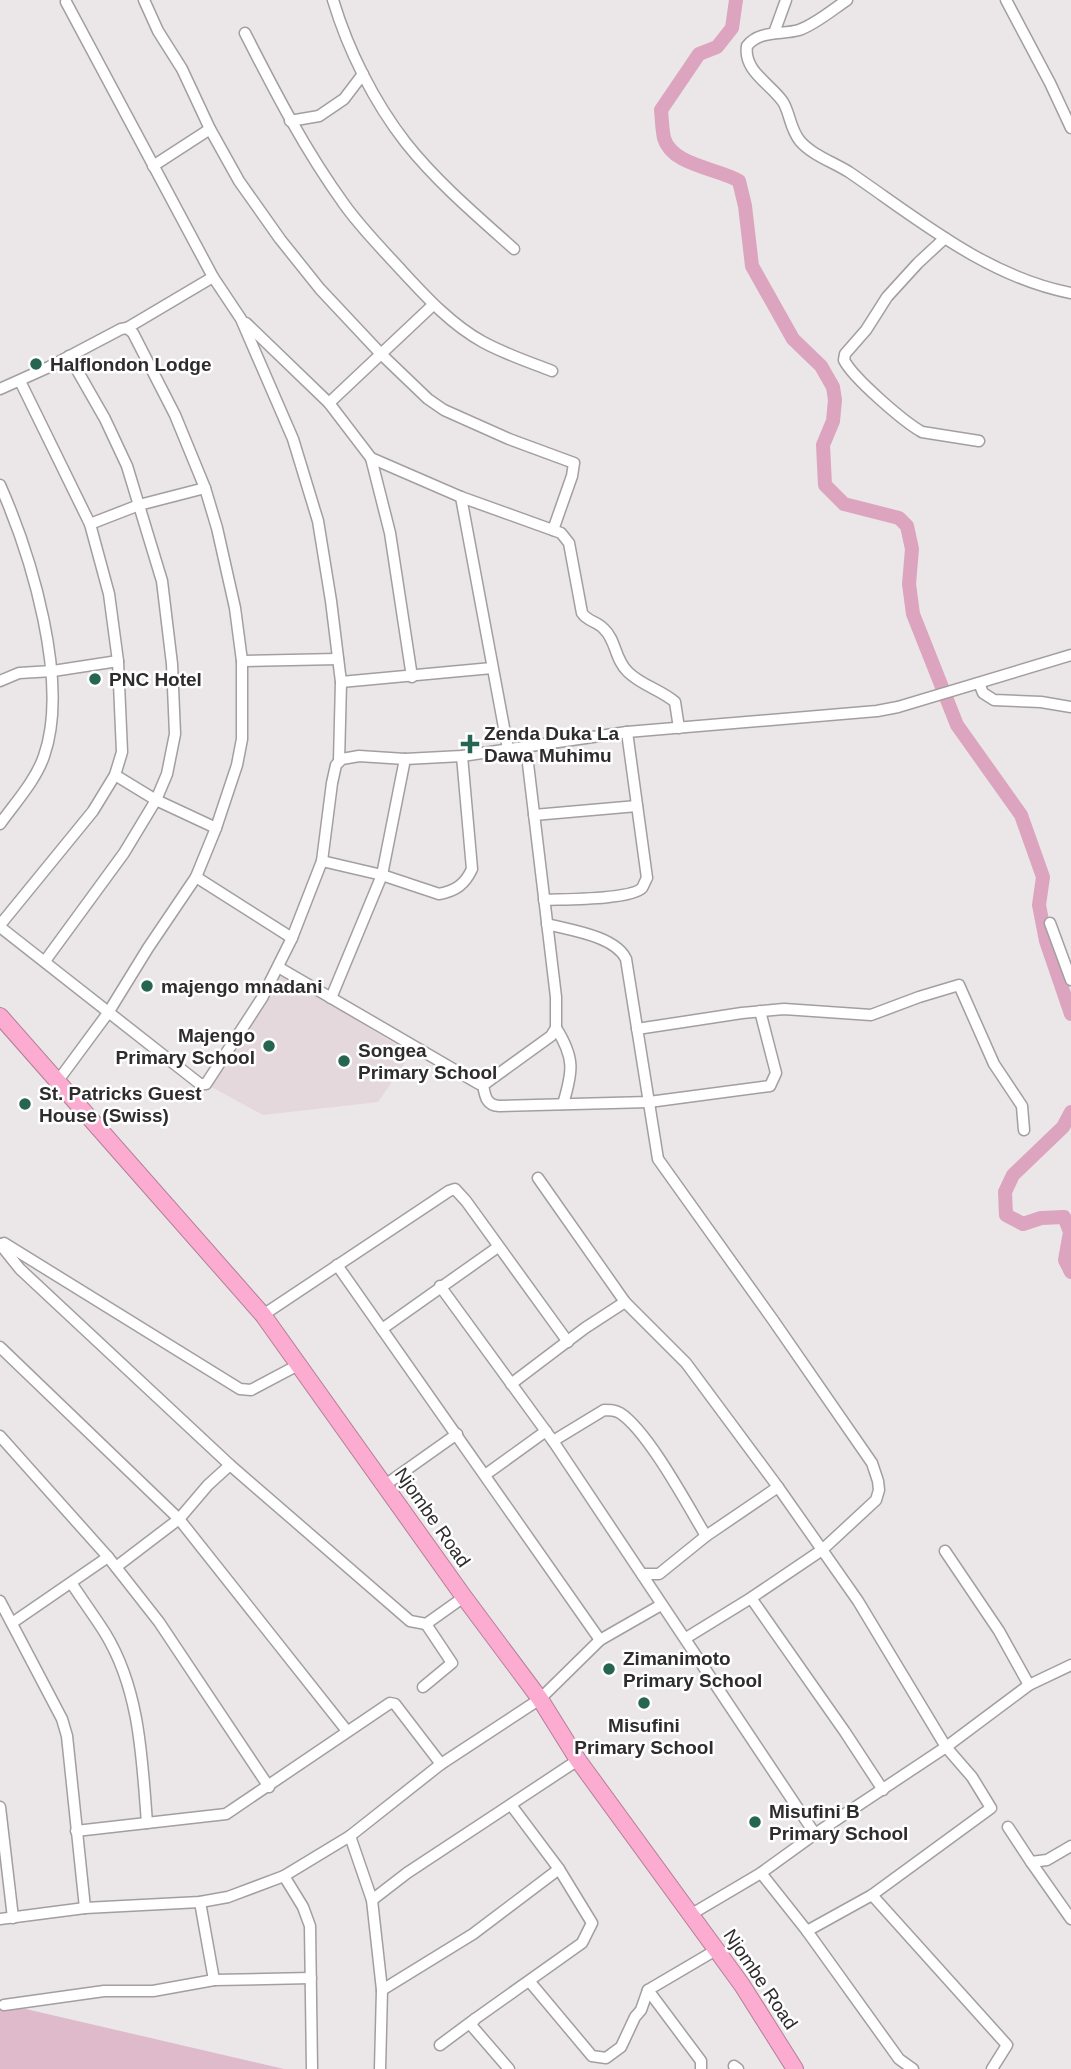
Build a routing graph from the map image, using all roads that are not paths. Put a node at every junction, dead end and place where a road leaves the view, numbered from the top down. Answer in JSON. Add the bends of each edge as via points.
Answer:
{"nodes":[{"id":1,"x":144,"y":0,"type":"edge"},
{"id":2,"x":333,"y":0,"type":"edge"},
{"id":3,"x":786,"y":0,"type":"edge"},
{"id":4,"x":847,"y":0,"type":"edge"},
{"id":5,"x":1006,"y":0,"type":"edge"},
{"id":6,"x":66,"y":2,"type":"edge"},
{"id":7,"x":245,"y":33,"type":"dead end"},
{"id":8,"x":774,"y":33,"type":"junction"},
{"id":9,"x":363,"y":74,"type":"junction"},
{"id":10,"x":290,"y":121,"type":"junction"},
{"id":11,"x":1071,"y":128,"type":"edge"},
{"id":12,"x":210,"y":129,"type":"junction"},
{"id":13,"x":153,"y":166,"type":"junction"},
{"id":14,"x":946,"y":238,"type":"junction"},
{"id":15,"x":514,"y":249,"type":"dead end"},
{"id":16,"x":213,"y":277,"type":"junction"},
{"id":17,"x":1071,"y":293,"type":"edge"},
{"id":18,"x":433,"y":305,"type":"junction"},
{"id":19,"x":241,"y":319,"type":"junction"},
{"id":20,"x":127,"y":328,"type":"junction"},
{"id":21,"x":381,"y":354,"type":"junction"},
{"id":22,"x":69,"y":356,"type":"junction"},
{"id":23,"x":552,"y":371,"type":"dead end"},
{"id":24,"x":20,"y":381,"type":"junction"},
{"id":25,"x":0,"y":389,"type":"edge"},
{"id":26,"x":329,"y":403,"type":"junction"},
{"id":27,"x":979,"y":441,"type":"dead end"},
{"id":28,"x":370,"y":458,"type":"junction"},
{"id":29,"x":0,"y":485,"type":"edge"},
{"id":30,"x":205,"y":488,"type":"junction"},
{"id":31,"x":461,"y":497,"type":"junction"},
{"id":32,"x":139,"y":505,"type":"junction"},
{"id":33,"x":90,"y":524,"type":"junction"},
{"id":34,"x":553,"y":530,"type":"junction"},
{"id":35,"x":1071,"y":655,"type":"edge"},
{"id":36,"x":338,"y":659,"type":"junction"},
{"id":37,"x":118,"y":661,"type":"junction"},
{"id":38,"x":242,"y":661,"type":"junction"},
{"id":39,"x":492,"y":668,"type":"junction"},
{"id":40,"x":52,"y":671,"type":"junction"},
{"id":41,"x":412,"y":677,"type":"junction"},
{"id":42,"x":0,"y":681,"type":"edge"},
{"id":43,"x":341,"y":682,"type":"junction"},
{"id":44,"x":979,"y":683,"type":"junction"},
{"id":45,"x":1071,"y":707,"type":"edge"},
{"id":46,"x":680,"y":728,"type":"junction"},
{"id":47,"x":627,"y":732,"type":"junction"},
{"id":48,"x":526,"y":747,"type":"junction"},
{"id":49,"x":508,"y":748,"type":"junction"},
{"id":50,"x":462,"y":756,"type":"junction"},
{"id":51,"x":405,"y":759,"type":"junction"},
{"id":52,"x":339,"y":761,"type":"junction"},
{"id":53,"x":115,"y":775,"type":"junction"},
{"id":54,"x":156,"y":800,"type":"junction"},
{"id":55,"x":638,"y":806,"type":"junction"},
{"id":56,"x":534,"y":815,"type":"junction"},
{"id":57,"x":0,"y":824,"type":"edge"},
{"id":58,"x":216,"y":828,"type":"junction"},
{"id":59,"x":322,"y":860,"type":"junction"},
{"id":60,"x":382,"y":875,"type":"junction"},
{"id":61,"x":196,"y":877,"type":"junction"},
{"id":62,"x":544,"y":900,"type":"junction"},
{"id":63,"x":1050,"y":923,"type":"dead end"},
{"id":64,"x":547,"y":924,"type":"junction"},
{"id":65,"x":0,"y":926,"type":"edge"},
{"id":66,"x":292,"y":938,"type":"junction"},
{"id":67,"x":45,"y":961,"type":"junction"},
{"id":68,"x":278,"y":967,"type":"junction"},
{"id":69,"x":1071,"y":980,"type":"edge"},
{"id":70,"x":331,"y":998,"type":"junction"},
{"id":71,"x":760,"y":1011,"type":"junction"},
{"id":72,"x":108,"y":1013,"type":"junction"},
{"id":73,"x":0,"y":1016,"type":"edge"},
{"id":74,"x":556,"y":1028,"type":"junction"},
{"id":75,"x":637,"y":1029,"type":"junction"},
{"id":76,"x":57,"y":1082,"type":"junction"},
{"id":77,"x":483,"y":1085,"type":"junction"},
{"id":78,"x":649,"y":1102,"type":"junction"},
{"id":79,"x":563,"y":1104,"type":"junction"},
{"id":80,"x":1024,"y":1130,"type":"dead end"},
{"id":81,"x":538,"y":1178,"type":"dead end"},
{"id":82,"x":0,"y":1242,"type":"edge"},
{"id":83,"x":498,"y":1247,"type":"junction"},
{"id":84,"x":337,"y":1265,"type":"junction"},
{"id":85,"x":440,"y":1286,"type":"junction"},
{"id":86,"x":625,"y":1302,"type":"junction"},
{"id":87,"x":773,"y":1303,"type":"dead end"},
{"id":88,"x":263,"y":1315,"type":"junction"},
{"id":89,"x":773,"y":1320,"type":"junction"},
{"id":90,"x":382,"y":1329,"type":"junction"},
{"id":91,"x":568,"y":1342,"type":"junction"},
{"id":92,"x":0,"y":1347,"type":"edge"},
{"id":93,"x":300,"y":1364,"type":"junction"},
{"id":94,"x":511,"y":1384,"type":"junction"},
{"id":95,"x":546,"y":1431,"type":"junction"},
{"id":96,"x":457,"y":1434,"type":"junction"},
{"id":97,"x":0,"y":1436,"type":"edge"},
{"id":98,"x":553,"y":1441,"type":"junction"},
{"id":99,"x":230,"y":1465,"type":"junction"},
{"id":100,"x":485,"y":1475,"type":"junction"},
{"id":101,"x":385,"y":1485,"type":"junction"},
{"id":102,"x":778,"y":1487,"type":"junction"},
{"id":103,"x":179,"y":1519,"type":"junction"},
{"id":104,"x":706,"y":1536,"type":"junction"},
{"id":105,"x":822,"y":1550,"type":"junction"},
{"id":106,"x":945,"y":1551,"type":"dead end"},
{"id":107,"x":108,"y":1557,"type":"junction"},
{"id":108,"x":116,"y":1567,"type":"junction"},
{"id":109,"x":642,"y":1574,"type":"junction"},
{"id":110,"x":72,"y":1584,"type":"junction"},
{"id":111,"x":464,"y":1597,"type":"junction"},
{"id":112,"x":751,"y":1598,"type":"junction"},
{"id":113,"x":0,"y":1601,"type":"edge"},
{"id":114,"x":661,"y":1605,"type":"junction"},
{"id":115,"x":12,"y":1623,"type":"junction"},
{"id":116,"x":426,"y":1624,"type":"junction"},
{"id":117,"x":686,"y":1638,"type":"junction"},
{"id":118,"x":600,"y":1640,"type":"junction"},
{"id":119,"x":1068,"y":1670,"type":"edge"},
{"id":120,"x":1029,"y":1685,"type":"junction"},
{"id":121,"x":423,"y":1687,"type":"dead end"},
{"id":122,"x":540,"y":1699,"type":"junction"},
{"id":123,"x":347,"y":1731,"type":"junction"},
{"id":124,"x":946,"y":1747,"type":"junction"},
{"id":125,"x":578,"y":1760,"type":"junction"},
{"id":126,"x":441,"y":1764,"type":"junction"},
{"id":127,"x":269,"y":1787,"type":"junction"},
{"id":128,"x":883,"y":1790,"type":"junction"},
{"id":129,"x":510,"y":1805,"type":"junction"},
{"id":130,"x":0,"y":1807,"type":"edge"},
{"id":131,"x":147,"y":1823,"type":"junction"},
{"id":132,"x":1008,"y":1827,"type":"dead end"},
{"id":133,"x":76,"y":1831,"type":"junction"},
{"id":134,"x":815,"y":1834,"type":"junction"},
{"id":135,"x":350,"y":1836,"type":"junction"},
{"id":136,"x":2,"y":1842,"type":"edge"},
{"id":137,"x":1071,"y":1846,"type":"edge"},
{"id":138,"x":1031,"y":1862,"type":"junction"},
{"id":139,"x":559,"y":1869,"type":"junction"},
{"id":140,"x":761,"y":1873,"type":"junction"},
{"id":141,"x":284,"y":1875,"type":"junction"},
{"id":142,"x":872,"y":1895,"type":"junction"},
{"id":143,"x":372,"y":1900,"type":"junction"},
{"id":144,"x":200,"y":1902,"type":"junction"},
{"id":145,"x":85,"y":1909,"type":"junction"},
{"id":146,"x":690,"y":1914,"type":"junction"},
{"id":147,"x":13,"y":1918,"type":"junction"},
{"id":148,"x":0,"y":1919,"type":"edge"},
{"id":149,"x":1071,"y":1919,"type":"edge"},
{"id":150,"x":807,"y":1931,"type":"junction"},
{"id":151,"x":716,"y":1950,"type":"junction"},
{"id":152,"x":311,"y":1978,"type":"junction"},
{"id":153,"x":214,"y":1980,"type":"junction"},
{"id":154,"x":530,"y":1982,"type":"junction"},
{"id":155,"x":382,"y":1990,"type":"junction"},
{"id":156,"x":648,"y":1990,"type":"junction"},
{"id":157,"x":4,"y":2005,"type":"dead end"},
{"id":158,"x":475,"y":2019,"type":"junction"},
{"id":159,"x":440,"y":2045,"type":"dead end"},
{"id":160,"x":791,"y":2066,"type":"edge"},
{"id":161,"x":312,"y":2069,"type":"edge"},
{"id":162,"x":380,"y":2069,"type":"edge"},
{"id":163,"x":509,"y":2069,"type":"edge"},
{"id":164,"x":701,"y":2069,"type":"edge"},
{"id":165,"x":913,"y":2069,"type":"edge"},
{"id":166,"x":992,"y":2069,"type":"edge"}],
"edges":[{"from":1,"to":12,"type":"street"},
{"from":2,"to":9,"type":"street"},
{"from":3,"to":8,"type":"street"},
{"from":4,"to":8,"type":"street","via":[[799,30]]},
{"from":5,"to":11,"type":"street"},
{"from":6,"to":13,"type":"street"},
{"from":7,"to":10,"type":"street"},
{"from":8,"to":14,"type":"street","via":[[752,40],[747,59],[782,100],[799,140]]},
{"from":9,"to":10,"type":"street","via":[[344,99],[319,116]]},
{"from":9,"to":15,"type":"street","via":[[407,144]]},
{"from":10,"to":18,"type":"street","via":[[345,205]]},
{"from":12,"to":13,"type":"street"},
{"from":12,"to":21,"type":"street","via":[[280,239]]},
{"from":13,"to":16,"type":"street"},
{"from":14,"to":17,"type":"street","via":[[1019,279]]},
{"from":14,"to":27,"type":"street","via":[[887,297],[844,360],[922,432]]},
{"from":16,"to":19,"type":"street"},
{"from":16,"to":20,"type":"street"},
{"from":18,"to":21,"type":"street"},
{"from":18,"to":23,"type":"street","via":[[483,342]]},
{"from":19,"to":26,"type":"street"},
{"from":19,"to":36,"type":"street","via":[[293,439],[318,521]]},
{"from":20,"to":22,"type":"street"},
{"from":20,"to":30,"type":"street","via":[[169,404]]},
{"from":21,"to":26,"type":"street"},
{"from":21,"to":34,"type":"street","via":[[444,410],[574,463]]},
{"from":22,"to":24,"type":"street"},
{"from":22,"to":32,"type":"street","via":[[127,466]]},
{"from":24,"to":25,"type":"street"},
{"from":24,"to":33,"type":"street"},
{"from":26,"to":28,"type":"street"},
{"from":28,"to":31,"type":"street"},
{"from":28,"to":41,"type":"street","via":[[390,533]]},
{"from":29,"to":40,"type":"street","via":[[32,573]]},
{"from":30,"to":32,"type":"street"},
{"from":30,"to":38,"type":"street","via":[[226,563]]},
{"from":31,"to":34,"type":"street"},
{"from":31,"to":39,"type":"street"},
{"from":32,"to":33,"type":"street"},
{"from":32,"to":54,"type":"street","via":[[162,580],[175,705],[175,734]]},
{"from":33,"to":37,"type":"street","via":[[109,594]]},
{"from":34,"to":46,"type":"street","via":[[569,543],[582,614],[607,631],[629,674],[676,702]]},
{"from":35,"to":44,"type":"street"},
{"from":36,"to":38,"type":"street"},
{"from":36,"to":43,"type":"street"},
{"from":37,"to":40,"type":"street"},
{"from":37,"to":53,"type":"street","via":[[122,752]]},
{"from":38,"to":58,"type":"street","via":[[242,739]]},
{"from":39,"to":41,"type":"street"},
{"from":39,"to":49,"type":"street"},
{"from":40,"to":42,"type":"street","via":[[19,673]]},
{"from":40,"to":57,"type":"street","via":[[53,716],[44,758]]},
{"from":41,"to":43,"type":"street"},
{"from":43,"to":52,"type":"street"},
{"from":44,"to":45,"type":"street","via":[[983,693],[994,700]]},
{"from":44,"to":46,"type":"street","via":[[877,711]]},
{"from":46,"to":47,"type":"street"},
{"from":47,"to":48,"type":"street"},
{"from":47,"to":55,"type":"street"},
{"from":48,"to":49,"type":"street"},
{"from":48,"to":56,"type":"street"},
{"from":49,"to":50,"type":"street"},
{"from":50,"to":51,"type":"street"},
{"from":50,"to":60,"type":"street","via":[[472,869],[466,882],[439,894]]},
{"from":51,"to":52,"type":"street","via":[[347,757]]},
{"from":51,"to":60,"type":"street"},
{"from":52,"to":59,"type":"street"},
{"from":53,"to":54,"type":"street"},
{"from":53,"to":65,"type":"street","via":[[93,811]]},
{"from":54,"to":58,"type":"street"},
{"from":54,"to":67,"type":"street","via":[[124,853]]},
{"from":55,"to":56,"type":"street"},
{"from":55,"to":62,"type":"street","via":[[647,878],[642,888],[611,897]]},
{"from":56,"to":62,"type":"street"},
{"from":58,"to":61,"type":"street"},
{"from":59,"to":60,"type":"street"},
{"from":59,"to":66,"type":"street"},
{"from":60,"to":70,"type":"street"},
{"from":61,"to":66,"type":"street"},
{"from":61,"to":72,"type":"street"},
{"from":62,"to":64,"type":"street"},
{"from":63,"to":69,"type":"street"},
{"from":64,"to":74,"type":"street"},
{"from":64,"to":75,"type":"street","via":[[611,942],[622,951]]},
{"from":65,"to":67,"type":"street"},
{"from":66,"to":68,"type":"street"},
{"from":67,"to":72,"type":"street"},
{"from":68,"to":70,"type":"street"},
{"from":68,"to":72,"type":"street","via":[[206,1084],[200,1084]]},
{"from":70,"to":77,"type":"street"},
{"from":71,"to":75,"type":"street"},
{"from":71,"to":78,"type":"street","via":[[776,1073],[770,1086]]},
{"from":71,"to":80,"type":"street","via":[[871,1015],[958,985],[995,1064],[1022,1106]]},
{"from":72,"to":76,"type":"street"},
{"from":73,"to":76,"type":"highway","name":"Njombe Road"},
{"from":74,"to":77,"type":"street","via":[[547,1040]]},
{"from":74,"to":79,"type":"street","via":[[567,1048],[572,1073]]},
{"from":75,"to":78,"type":"street"},
{"from":76,"to":88,"type":"highway","name":"Njombe Road"},
{"from":77,"to":79,"type":"street","via":[[486,1099],[494,1105]]},
{"from":78,"to":79,"type":"street"},
{"from":78,"to":89,"type":"street","via":[[658,1159]]},
{"from":81,"to":86,"type":"street"},
{"from":82,"to":93,"type":"street","via":[[240,1389],[251,1390]]},
{"from":82,"to":99,"type":"street","via":[[20,1269]]},
{"from":83,"to":84,"type":"street","via":[[455,1189]]},
{"from":83,"to":85,"type":"street"},
{"from":83,"to":91,"type":"street"},
{"from":84,"to":88,"type":"street"},
{"from":84,"to":90,"type":"street"},
{"from":85,"to":90,"type":"street"},
{"from":85,"to":94,"type":"street"},
{"from":86,"to":91,"type":"street"},
{"from":86,"to":102,"type":"street","via":[[686,1363]]},
{"from":87,"to":89,"type":"street"},
{"from":88,"to":93,"type":"highway","name":"Njombe Road"},
{"from":89,"to":105,"type":"street","via":[[872,1463],[878,1481],[876,1500]]},
{"from":90,"to":96,"type":"street"},
{"from":91,"to":94,"type":"street"},
{"from":92,"to":103,"type":"street"},
{"from":93,"to":101,"type":"highway","name":"Njombe Road"},
{"from":94,"to":95,"type":"street"},
{"from":95,"to":98,"type":"street"},
{"from":95,"to":100,"type":"street"},
{"from":96,"to":100,"type":"street"},
{"from":96,"to":101,"type":"street"},
{"from":97,"to":107,"type":"street"},
{"from":98,"to":104,"type":"street","via":[[604,1410],[619,1413],[640,1434]]},
{"from":98,"to":109,"type":"street"},
{"from":99,"to":103,"type":"street"},
{"from":99,"to":116,"type":"street","via":[[405,1618]]},
{"from":100,"to":118,"type":"street"},
{"from":101,"to":111,"type":"highway","name":"Njombe Road"},
{"from":102,"to":104,"type":"street"},
{"from":102,"to":105,"type":"street"},
{"from":103,"to":108,"type":"street"},
{"from":103,"to":123,"type":"street"},
{"from":104,"to":109,"type":"street","via":[[660,1574]]},
{"from":105,"to":112,"type":"street"},
{"from":105,"to":124,"type":"street"},
{"from":106,"to":120,"type":"street"},
{"from":107,"to":108,"type":"street"},
{"from":107,"to":110,"type":"street"},
{"from":108,"to":127,"type":"street","via":[[159,1622]]},
{"from":109,"to":114,"type":"street"},
{"from":110,"to":115,"type":"street"},
{"from":110,"to":131,"type":"street","via":[[106,1635],[130,1695],[140,1737]]},
{"from":111,"to":116,"type":"street"},
{"from":111,"to":122,"type":"highway","name":"Njombe Road"},
{"from":112,"to":117,"type":"street"},
{"from":112,"to":128,"type":"street"},
{"from":113,"to":115,"type":"street"},
{"from":114,"to":117,"type":"street"},
{"from":114,"to":118,"type":"street"},
{"from":115,"to":133,"type":"street","via":[[67,1735]]},
{"from":116,"to":121,"type":"street","via":[[453,1663]]},
{"from":117,"to":134,"type":"street"},
{"from":118,"to":122,"type":"street"},
{"from":119,"to":120,"type":"street"},
{"from":120,"to":124,"type":"street"},
{"from":122,"to":125,"type":"highway","name":"Njombe Road"},
{"from":122,"to":126,"type":"street"},
{"from":123,"to":126,"type":"street","via":[[392,1703]]},
{"from":123,"to":127,"type":"street"},
{"from":124,"to":128,"type":"street"},
{"from":124,"to":142,"type":"street","via":[[991,1808]]},
{"from":125,"to":129,"type":"street"},
{"from":125,"to":146,"type":"highway","name":"Njombe Road"},
{"from":126,"to":135,"type":"street"},
{"from":127,"to":131,"type":"street","via":[[226,1814]]},
{"from":128,"to":134,"type":"street"},
{"from":129,"to":139,"type":"street"},
{"from":129,"to":143,"type":"street"},
{"from":130,"to":136,"type":"street"},
{"from":131,"to":133,"type":"street"},
{"from":132,"to":138,"type":"street"},
{"from":133,"to":145,"type":"street"},
{"from":134,"to":140,"type":"street"},
{"from":135,"to":141,"type":"street"},
{"from":135,"to":143,"type":"street"},
{"from":136,"to":147,"type":"street"},
{"from":137,"to":138,"type":"street","via":[[1047,1860]]},
{"from":138,"to":149,"type":"street"},
{"from":139,"to":154,"type":"street","via":[[592,1923],[582,1943]]},
{"from":139,"to":155,"type":"street","via":[[473,1934]]},
{"from":140,"to":146,"type":"street"},
{"from":140,"to":150,"type":"street"},
{"from":141,"to":144,"type":"street","via":[[228,1897]]},
{"from":141,"to":152,"type":"street","via":[[310,1926]]},
{"from":142,"to":150,"type":"street"},
{"from":142,"to":166,"type":"street","via":[[1007,2045]]},
{"from":143,"to":155,"type":"street"},
{"from":144,"to":145,"type":"street"},
{"from":144,"to":153,"type":"street"},
{"from":145,"to":147,"type":"street"},
{"from":146,"to":151,"type":"highway","name":"Njombe Road"},
{"from":147,"to":148,"type":"street"},
{"from":150,"to":165,"type":"street","via":[[899,2059]]},
{"from":151,"to":156,"type":"street"},
{"from":151,"to":160,"type":"highway","name":"Njombe Road"},
{"from":152,"to":153,"type":"street"},
{"from":152,"to":161,"type":"street"},
{"from":153,"to":157,"type":"street","via":[[153,1991],[104,1991]]},
{"from":154,"to":156,"type":"street","via":[[596,2059],[621,2047]]},
{"from":154,"to":158,"type":"street"},
{"from":155,"to":162,"type":"street"},
{"from":156,"to":164,"type":"street","via":[[701,2061]]},
{"from":158,"to":159,"type":"street"},
{"from":158,"to":163,"type":"street","via":[[471,2025]]}]}
